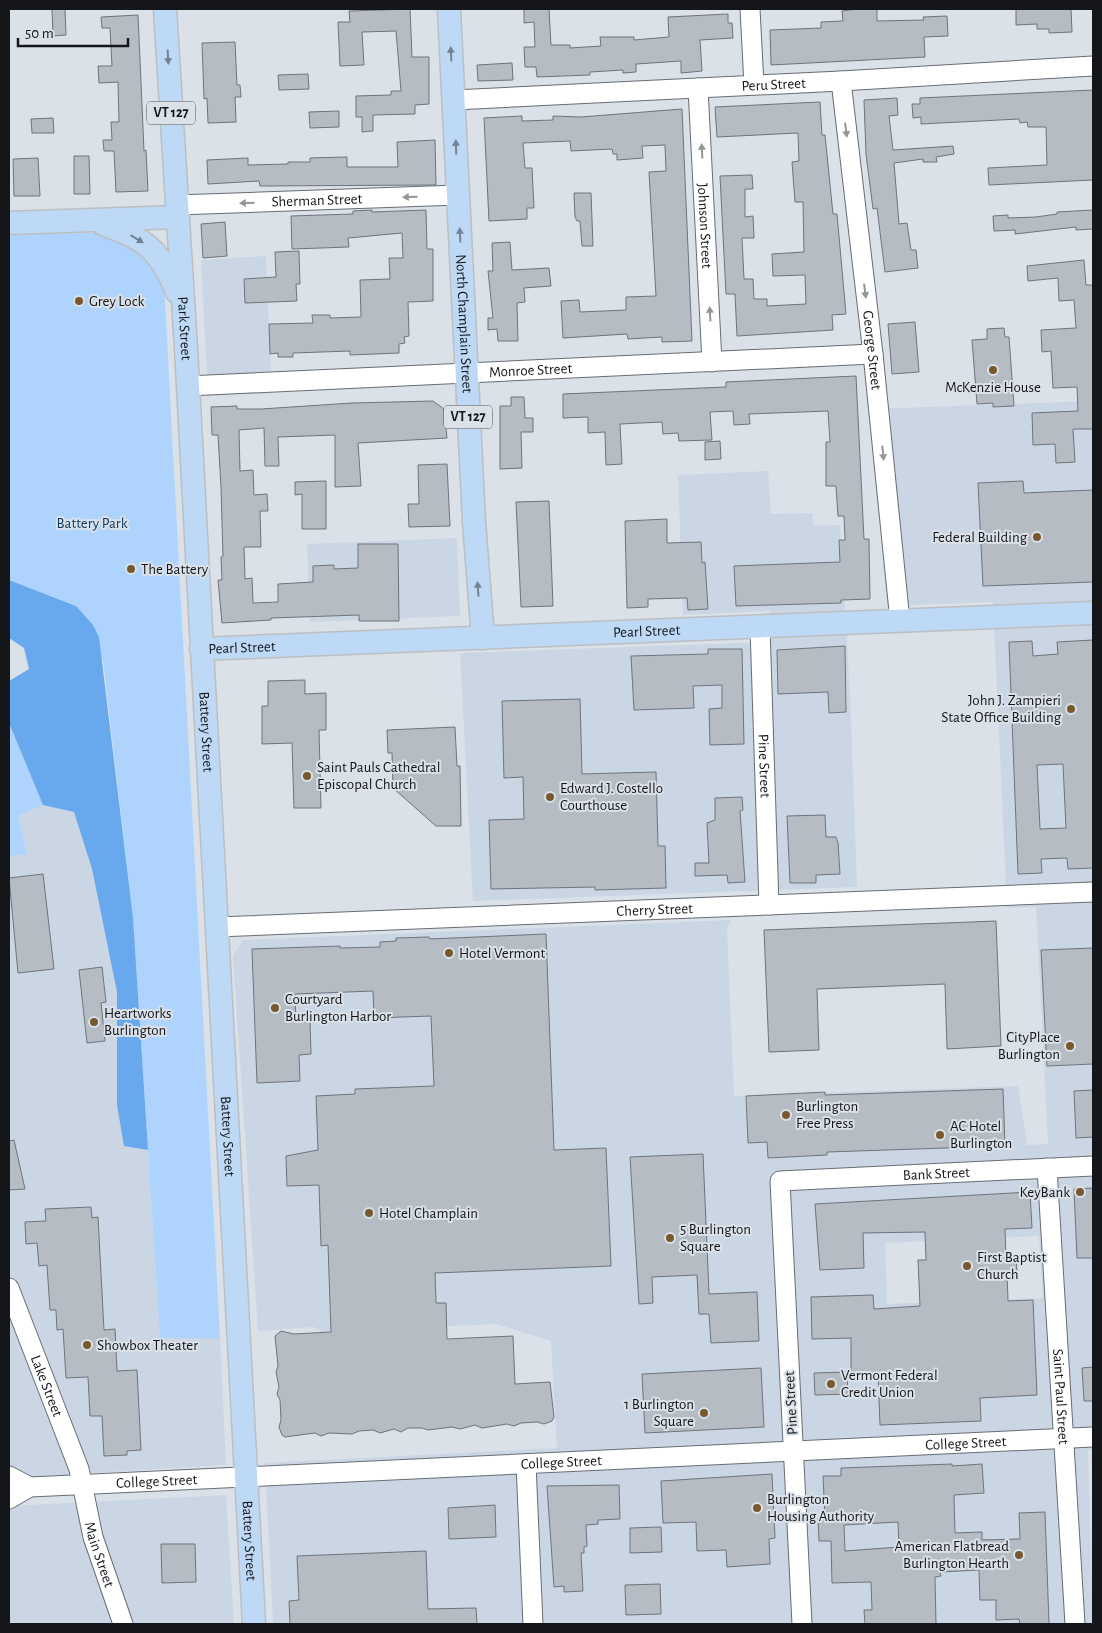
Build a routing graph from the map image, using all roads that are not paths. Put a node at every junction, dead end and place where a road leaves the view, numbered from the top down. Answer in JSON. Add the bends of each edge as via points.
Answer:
{"nodes":[{"id":1,"x":165,"y":9,"type":"edge"},
{"id":2,"x":449,"y":9,"type":"edge"},
{"id":3,"x":750,"y":9,"type":"edge"},
{"id":4,"x":1093,"y":66,"type":"edge"},
{"id":5,"x":841,"y":81,"type":"junction"},
{"id":6,"x":754,"y":85,"type":"junction"},
{"id":7,"x":698,"y":88,"type":"junction"},
{"id":8,"x":454,"y":100,"type":"junction"},
{"id":9,"x":458,"y":195,"type":"junction"},
{"id":10,"x":177,"y":211,"type":"junction"},
{"id":11,"x":92,"y":220,"type":"junction"},
{"id":12,"x":9,"y":223,"type":"edge"},
{"id":13,"x":183,"y":305,"type":"junction"},
{"id":14,"x":873,"y":354,"type":"junction"},
{"id":15,"x":712,"y":362,"type":"junction"},
{"id":16,"x":467,"y":375,"type":"junction"},
{"id":17,"x":187,"y":386,"type":"junction"},
{"id":18,"x":1093,"y":613,"type":"edge"},
{"id":19,"x":900,"y":621,"type":"junction"},
{"id":20,"x":760,"y":627,"type":"junction"},
{"id":21,"x":483,"y":638,"type":"junction"},
{"id":22,"x":201,"y":649,"type":"junction"},
{"id":23,"x":1093,"y":892,"type":"edge"},
{"id":24,"x":769,"y":905,"type":"junction"},
{"id":25,"x":216,"y":927,"type":"junction"},
{"id":26,"x":1093,"y":1166,"type":"edge"},
{"id":27,"x":1047,"y":1168,"type":"junction"},
{"id":28,"x":780,"y":1181,"type":"joint"},
{"id":29,"x":9,"y":1288,"type":"edge"},
{"id":30,"x":1093,"y":1437,"type":"edge"},
{"id":31,"x":1063,"y":1439,"type":"junction"},
{"id":32,"x":794,"y":1452,"type":"junction"},
{"id":33,"x":526,"y":1464,"type":"junction"},
{"id":34,"x":9,"y":1476,"type":"edge"},
{"id":35,"x":246,"y":1477,"type":"junction"},
{"id":36,"x":82,"y":1484,"type":"junction"},
{"id":37,"x":30,"y":1487,"type":"junction"},
{"id":38,"x":9,"y":1499,"type":"edge"},
{"id":39,"x":123,"y":1624,"type":"edge"},
{"id":40,"x":254,"y":1624,"type":"edge"},
{"id":41,"x":533,"y":1624,"type":"edge"},
{"id":42,"x":802,"y":1624,"type":"edge"},
{"id":43,"x":1075,"y":1624,"type":"edge"}],
"edges":[{"from":1,"to":10,"type":"main road","name":"Park Street","number":"VT 127","one_way":true},
{"from":8,"to":2,"type":"main road","name":"North Champlain Street","number":"VT 127","one_way":true},
{"from":3,"to":6,"type":"street"},
{"from":4,"to":5,"type":"street","name":"Peru Street"},
{"from":5,"to":6,"type":"street","name":"Peru Street"},
{"from":5,"to":14,"type":"street","name":"George Street","one_way":true},
{"from":6,"to":7,"type":"street","name":"Peru Street"},
{"from":7,"to":8,"type":"street","name":"Peru Street"},
{"from":15,"to":7,"type":"street","name":"Johnson Street","one_way":true},
{"from":9,"to":8,"type":"main road","name":"North Champlain Street","number":"VT 127","one_way":true},
{"from":9,"to":10,"type":"street","name":"Sherman Street","one_way":true},
{"from":16,"to":9,"type":"main road","name":"North Champlain Street","number":"VT 127","one_way":true},
{"from":10,"to":11,"type":"main road","name":"Sherman Street"},
{"from":10,"to":13,"type":"main road","name":"Park Street","number":"VT 127"},
{"from":11,"to":12,"type":"main road","name":"Sherman Street"},
{"from":11,"to":13,"type":"main road","name":"Sherman Street","one_way":true,"via":[[135,236],[146,244],[167,267]]},
{"from":13,"to":17,"type":"main road","name":"Park Street","number":"VT 127"},
{"from":14,"to":15,"type":"street","name":"Monroe Street"},
{"from":14,"to":19,"type":"street","name":"George Street","one_way":true},
{"from":15,"to":16,"type":"street","name":"Monroe Street"},
{"from":16,"to":17,"type":"street","name":"Monroe Street"},
{"from":21,"to":16,"type":"main road","name":"North Champlain Street","number":"VT 127","one_way":true,"via":[[476,567]]},
{"from":17,"to":22,"type":"main road","name":"Park Street","number":"VT 127"},
{"from":18,"to":19,"type":"main road","name":"Pearl Street"},
{"from":19,"to":20,"type":"main road","name":"Pearl Street"},
{"from":20,"to":21,"type":"main road","name":"Pearl Street"},
{"from":20,"to":24,"type":"street","name":"Pine Street"},
{"from":21,"to":22,"type":"main road","name":"Pearl Street"},
{"from":22,"to":25,"type":"main road","name":"Battery Street"},
{"from":23,"to":24,"type":"street","name":"Cherry Street"},
{"from":24,"to":25,"type":"street","name":"Cherry Street"},
{"from":25,"to":35,"type":"main road","name":"Battery Street"},
{"from":26,"to":27,"type":"street","name":"Bank Street"},
{"from":27,"to":28,"type":"street","name":"Bank Street"},
{"from":27,"to":31,"type":"street","name":"Saint Paul Street"},
{"from":28,"to":32,"type":"street","name":"Pine Street"},
{"from":29,"to":36,"type":"street","name":"Lake Street"},
{"from":30,"to":31,"type":"street","name":"College Street"},
{"from":31,"to":32,"type":"street","name":"College Street"},
{"from":31,"to":43,"type":"street","name":"Saint Paul Street"},
{"from":32,"to":33,"type":"street","name":"College Street"},
{"from":32,"to":42,"type":"street","name":"Pine Street"},
{"from":33,"to":35,"type":"street","name":"College Street"},
{"from":33,"to":41,"type":"street"},
{"from":34,"to":37,"type":"street"},
{"from":35,"to":36,"type":"street","name":"College Street"},
{"from":35,"to":40,"type":"main road","name":"Battery Street"},
{"from":36,"to":37,"type":"street","name":"College Street"},
{"from":36,"to":39,"type":"street","name":"Main Street","via":[[93,1537]]},
{"from":37,"to":38,"type":"street","name":"College Street"}]}
